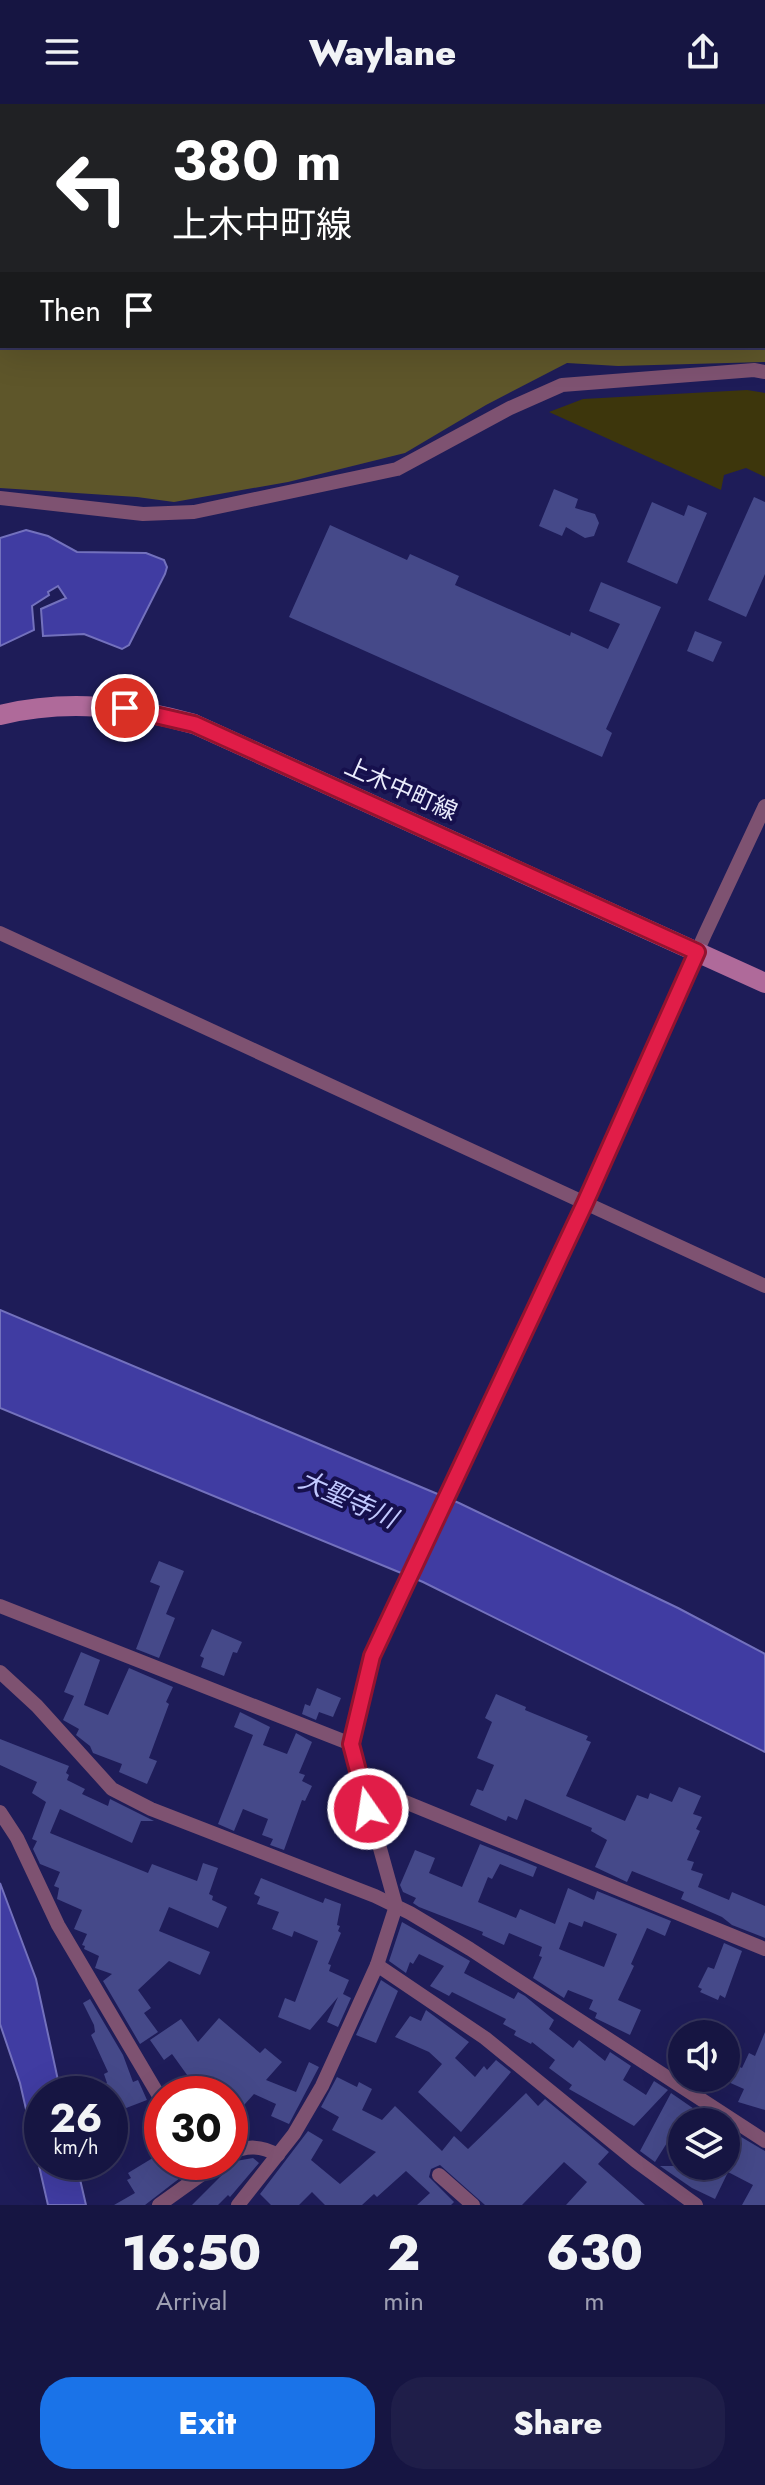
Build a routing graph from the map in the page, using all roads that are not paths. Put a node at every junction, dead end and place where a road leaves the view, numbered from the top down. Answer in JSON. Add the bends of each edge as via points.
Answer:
{"nodes":[{"id":1,"x":765,"y":372,"type":"edge"},
{"id":2,"x":0,"y":498,"type":"edge"},
{"id":3,"x":0,"y":715,"type":"edge"},
{"id":4,"x":765,"y":806,"type":"edge"},
{"id":5,"x":0,"y":933,"type":"edge"},
{"id":6,"x":697,"y":952,"type":"junction"},
{"id":7,"x":765,"y":983,"type":"edge"},
{"id":8,"x":585,"y":1203,"type":"junction"},
{"id":9,"x":765,"y":1286,"type":"edge"},
{"id":10,"x":0,"y":1606,"type":"edge"},
{"id":11,"x":0,"y":1672,"type":"edge"},
{"id":12,"x":351,"y":1744,"type":"junction"},
{"id":13,"x":361,"y":1784,"type":"junction"},
{"id":14,"x":0,"y":1812,"type":"edge"},
{"id":15,"x":396,"y":1906,"type":"junction"},
{"id":16,"x":765,"y":1949,"type":"edge"},
{"id":17,"x":377,"y":1965,"type":"junction"},
{"id":18,"x":147,"y":2076,"type":"edge"},
{"id":19,"x":765,"y":2141,"type":"edge"},
{"id":20,"x":248,"y":2147,"type":"edge"},
{"id":21,"x":278,"y":2155,"type":"junction"},
{"id":22,"x":439,"y":2175,"type":"dead end"},
{"id":23,"x":194,"y":2180,"type":"edge"},
{"id":24,"x":184,"y":2198,"type":"edge"},
{"id":25,"x":159,"y":2205,"type":"edge"},
{"id":26,"x":238,"y":2205,"type":"edge"},
{"id":27,"x":473,"y":2205,"type":"edge"},
{"id":28,"x":696,"y":2205,"type":"edge"}],
"edges":[{"from":1,"to":2,"type":"street","via":[[562,385],[397,469],[194,512],[143,514]]},
{"from":3,"to":6,"type":"main road","name":"上木中町線","via":[[92,705],[194,724]]},
{"from":4,"to":6,"type":"street"},
{"from":5,"to":8,"type":"street"},
{"from":6,"to":7,"type":"main road","name":"上木中町線"},
{"from":6,"to":8,"type":"street"},
{"from":8,"to":9,"type":"street"},
{"from":8,"to":12,"type":"street","via":[[372,1656]]},
{"from":10,"to":12,"type":"street"},
{"from":11,"to":15,"type":"street","via":[[112,1789]]},
{"from":12,"to":13,"type":"street"},
{"from":13,"to":15,"type":"street"},
{"from":13,"to":16,"type":"street"},
{"from":14,"to":18,"type":"street","via":[[58,1925]]},
{"from":15,"to":17,"type":"street"},
{"from":15,"to":19,"type":"street"},
{"from":17,"to":21,"type":"street","via":[[322,2086]]},
{"from":17,"to":28,"type":"street","via":[[485,2038]]},
{"from":20,"to":21,"type":"street"},
{"from":21,"to":26,"type":"street"},
{"from":22,"to":27,"type":"street"},
{"from":23,"to":24,"type":"street"},
{"from":24,"to":25,"type":"street"}]}
